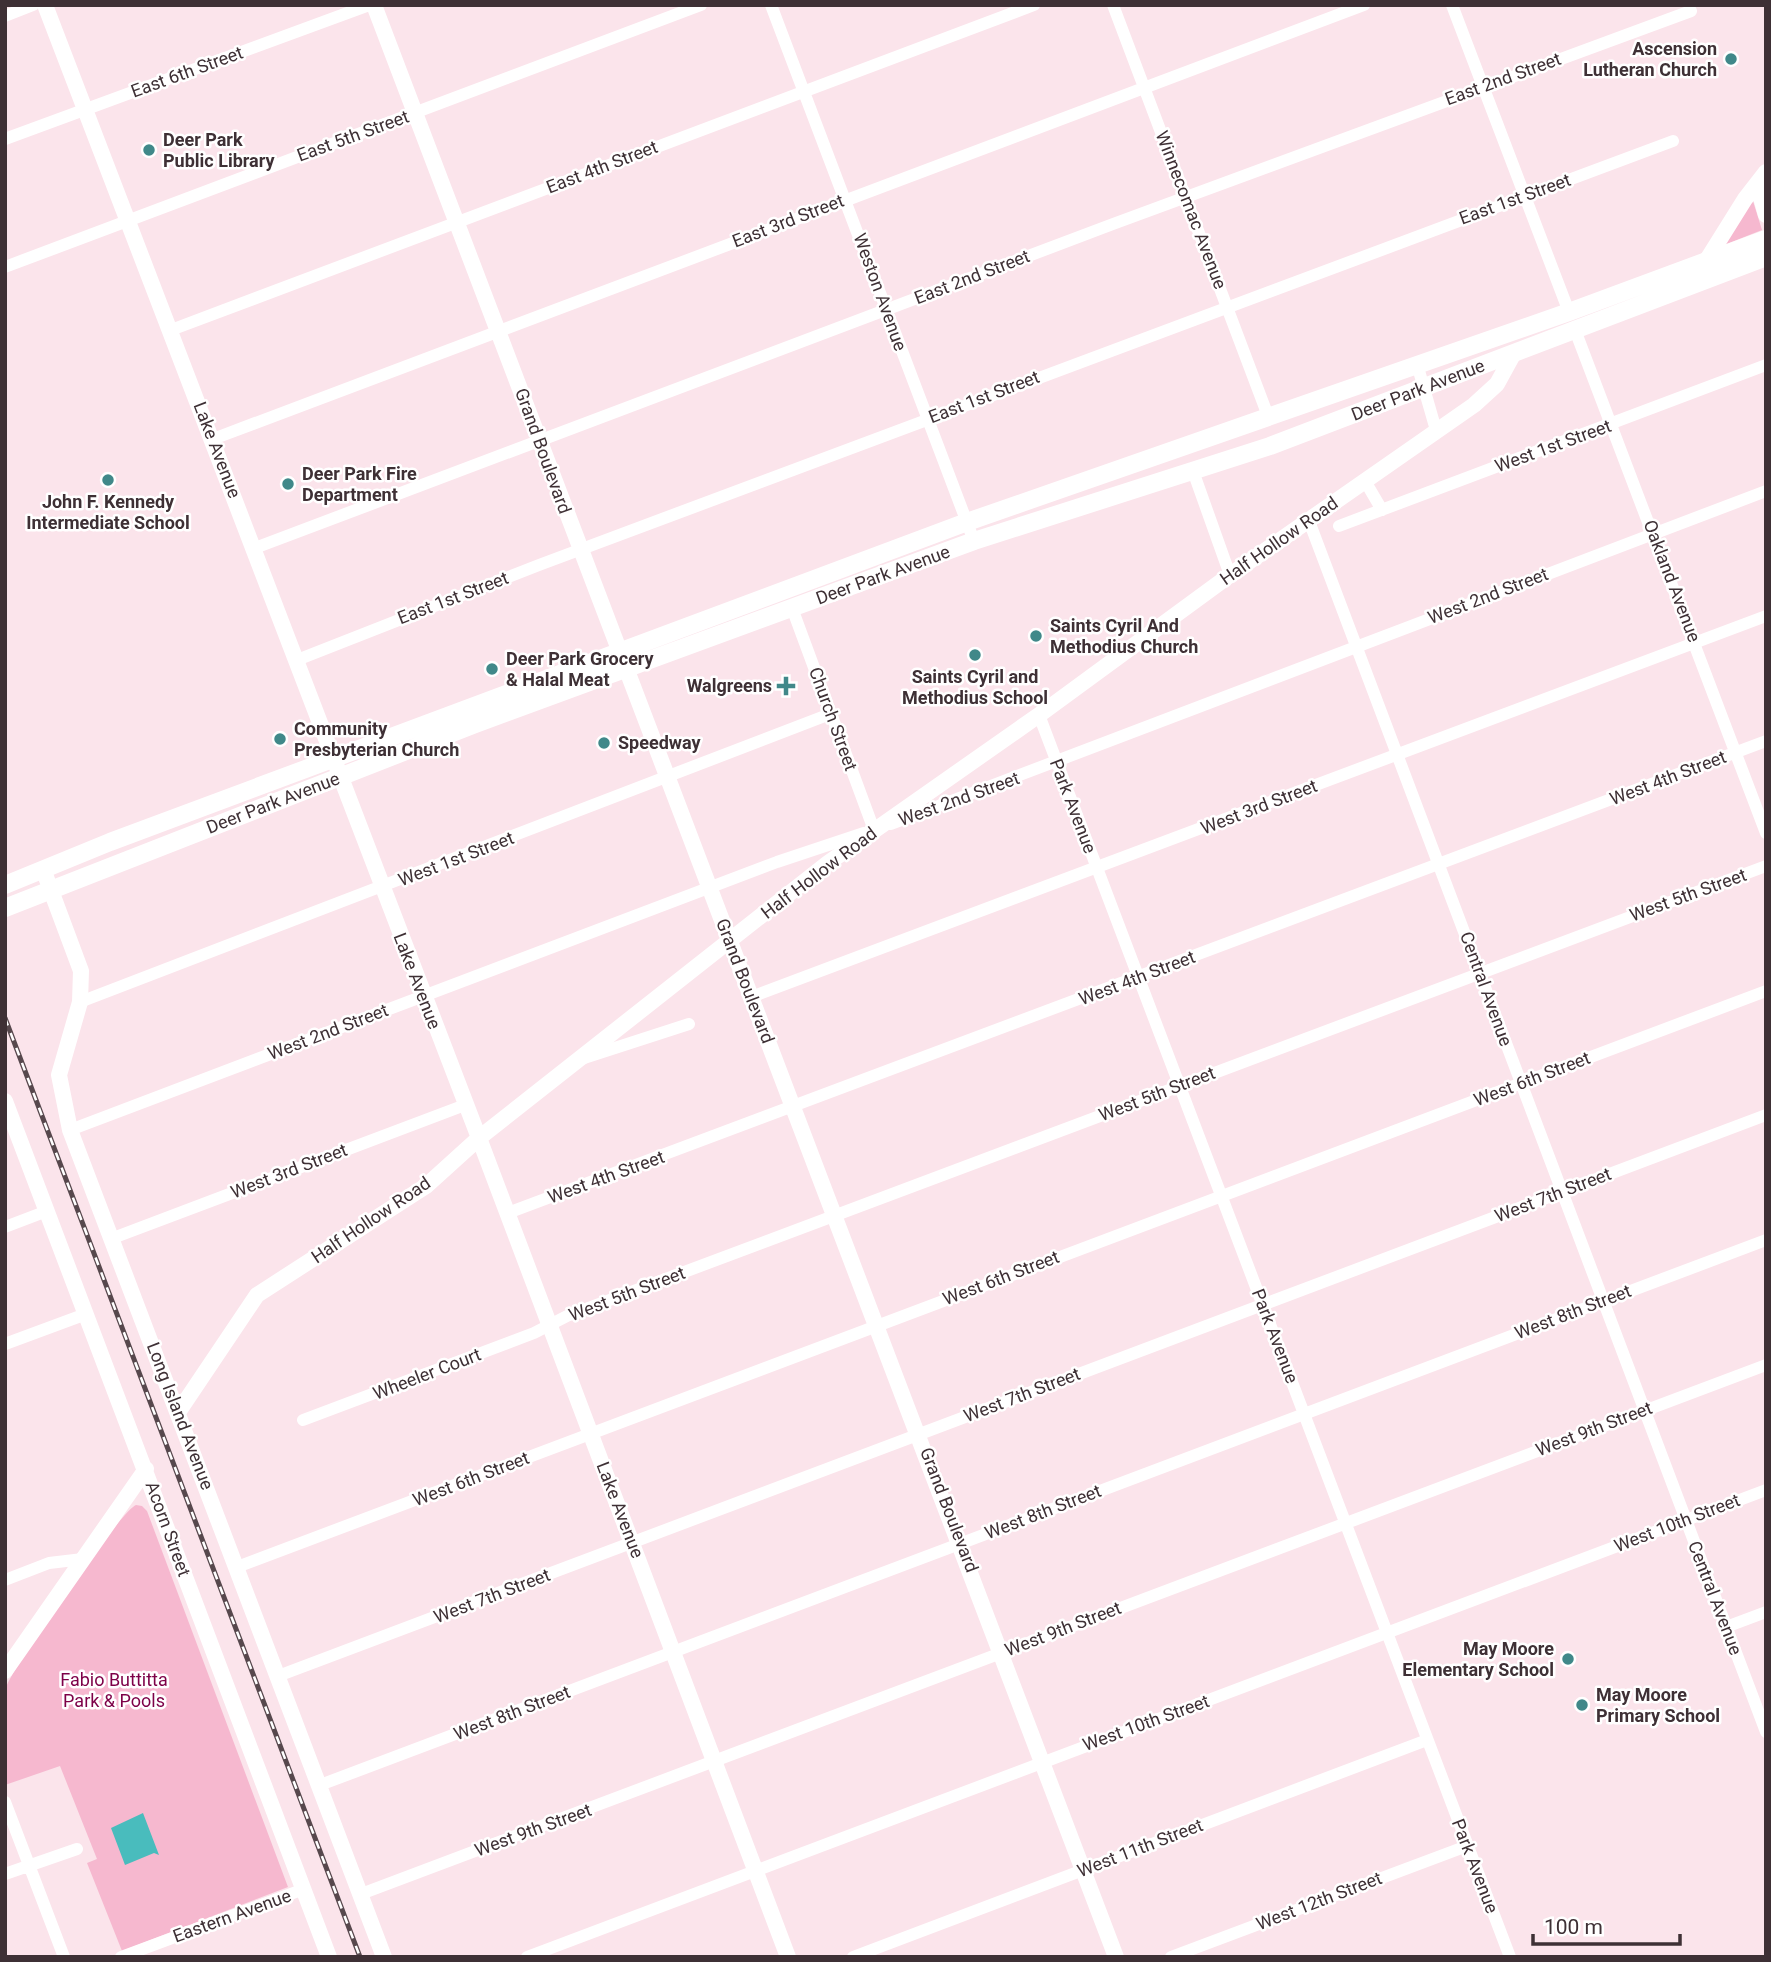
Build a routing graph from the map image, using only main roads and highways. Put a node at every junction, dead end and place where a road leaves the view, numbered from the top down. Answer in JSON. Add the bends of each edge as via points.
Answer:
{"nodes":[{"id":1,"x":1766,"y":239,"type":"edge"},
{"id":2,"x":1766,"y":257,"type":"edge"},
{"id":3,"x":623,"y":662,"type":"junction"},
{"id":4,"x":5,"y":885,"type":"edge"},
{"id":5,"x":5,"y":908,"type":"edge"}],
"edges":[{"from":1,"to":3,"type":"main road","name":"Deer Park Avenue","via":[[967,522]]},
{"from":2,"to":3,"type":"main road","name":"Deer Park Avenue","via":[[1193,471]]},
{"from":3,"to":4,"type":"main road","name":"Deer Park Avenue","via":[[333,757]]},
{"from":3,"to":5,"type":"main road","name":"Deer Park Avenue"}]}
